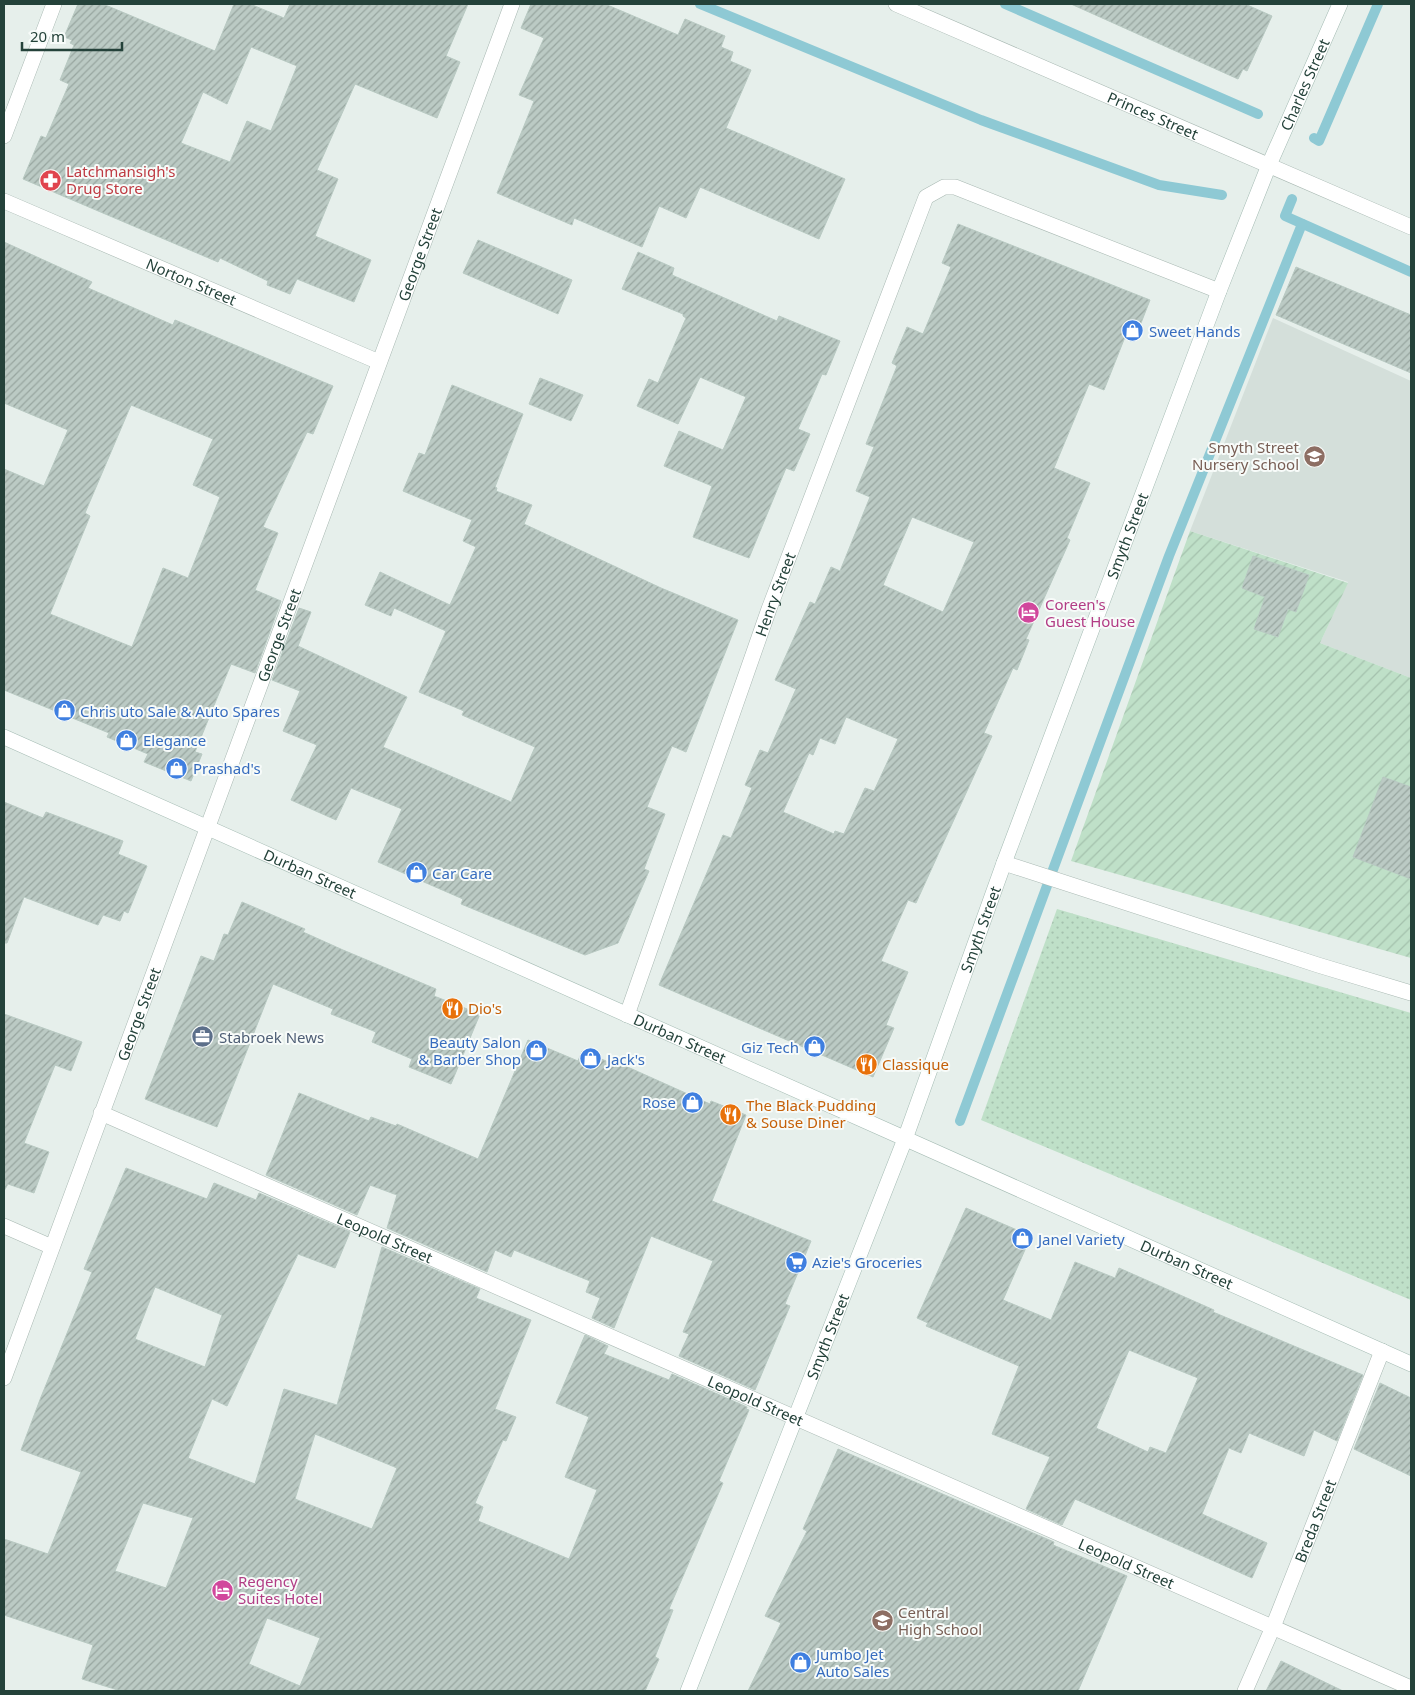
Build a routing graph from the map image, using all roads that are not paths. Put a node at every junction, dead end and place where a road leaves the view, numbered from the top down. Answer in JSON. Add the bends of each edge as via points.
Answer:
{"nodes":[{"id":1,"x":54,"y":4,"type":"edge"},
{"id":2,"x":512,"y":4,"type":"edge"},
{"id":3,"x":896,"y":4,"type":"edge"},
{"id":4,"x":1340,"y":4,"type":"edge"},
{"id":5,"x":4,"y":136,"type":"edge"},
{"id":6,"x":1269,"y":165,"type":"junction"},
{"id":7,"x":4,"y":201,"type":"edge"},
{"id":8,"x":1411,"y":227,"type":"edge"},
{"id":9,"x":1219,"y":291,"type":"junction"},
{"id":10,"x":379,"y":362,"type":"junction"},
{"id":11,"x":4,"y":736,"type":"edge"},
{"id":12,"x":207,"y":828,"type":"junction"},
{"id":13,"x":1004,"y":863,"type":"junction"},
{"id":14,"x":1411,"y":993,"type":"edge"},
{"id":15,"x":627,"y":1015,"type":"junction"},
{"id":16,"x":101,"y":1113,"type":"junction"},
{"id":17,"x":906,"y":1139,"type":"junction"},
{"id":18,"x":4,"y":1226,"type":"edge"},
{"id":19,"x":52,"y":1247,"type":"junction"},
{"id":20,"x":1382,"y":1351,"type":"junction"},
{"id":21,"x":1411,"y":1364,"type":"edge"},
{"id":22,"x":4,"y":1378,"type":"edge"},
{"id":23,"x":797,"y":1418,"type":"junction"},
{"id":24,"x":1273,"y":1627,"type":"junction"},
{"id":25,"x":1411,"y":1688,"type":"edge"},
{"id":26,"x":688,"y":1691,"type":"edge"},
{"id":27,"x":1245,"y":1691,"type":"edge"}],
"edges":[{"from":1,"to":5,"type":"street"},
{"from":2,"to":10,"type":"street","name":"George Street"},
{"from":3,"to":6,"type":"street","name":"Princes Street"},
{"from":4,"to":6,"type":"street","name":"Charles Street"},
{"from":6,"to":8,"type":"street","name":"Princes Street"},
{"from":6,"to":9,"type":"street","name":"Smyth Street"},
{"from":7,"to":10,"type":"street","name":"Norton Street"},
{"from":9,"to":13,"type":"street","name":"Smyth Street"},
{"from":9,"to":15,"type":"street","name":"Henry Street","via":[[955,187],[944,187],[926,197],[768,609]]},
{"from":10,"to":12,"type":"street","name":"George Street"},
{"from":11,"to":12,"type":"street","name":"Durban Street"},
{"from":12,"to":15,"type":"street","name":"Durban Street"},
{"from":12,"to":16,"type":"street","name":"George Street"},
{"from":13,"to":14,"type":"street"},
{"from":13,"to":17,"type":"street","name":"Smyth Street"},
{"from":15,"to":17,"type":"street","name":"Durban Street"},
{"from":16,"to":19,"type":"street","name":"George Street"},
{"from":16,"to":23,"type":"street","name":"Leopold Street"},
{"from":17,"to":20,"type":"street","name":"Durban Street"},
{"from":17,"to":23,"type":"street","name":"Smyth Street"},
{"from":18,"to":19,"type":"street"},
{"from":19,"to":22,"type":"street","name":"George Street"},
{"from":20,"to":21,"type":"street","name":"Durban Street"},
{"from":20,"to":24,"type":"street","name":"Breda Street"},
{"from":23,"to":24,"type":"street","name":"Leopold Street"},
{"from":23,"to":26,"type":"street","name":"Smyth Street"},
{"from":24,"to":25,"type":"street","name":"Leopold Street"},
{"from":24,"to":27,"type":"street","name":"Breda Street"}]}
